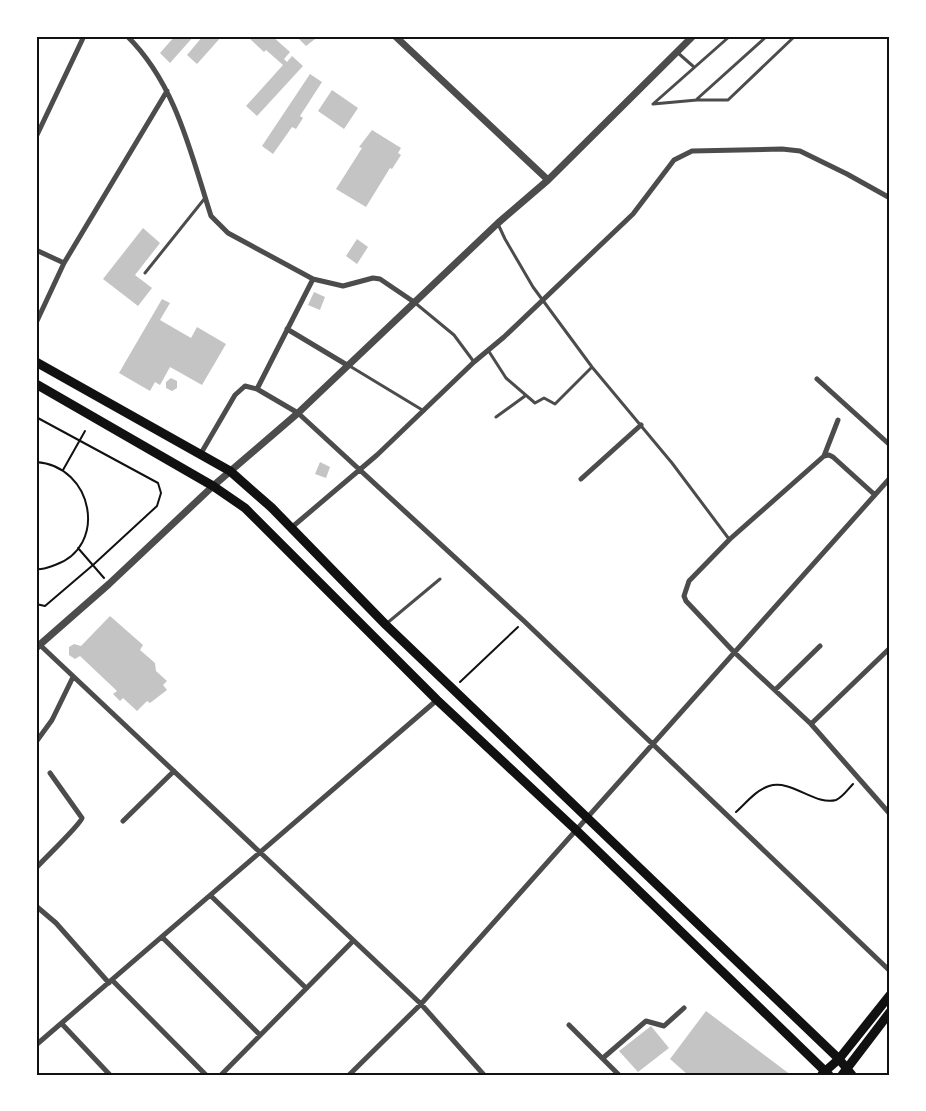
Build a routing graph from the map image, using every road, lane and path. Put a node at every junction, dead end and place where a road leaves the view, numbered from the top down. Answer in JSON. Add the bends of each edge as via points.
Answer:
{"nodes":[{"id":1,"x":84,"y":36,"type":"edge"},
{"id":2,"x":127,"y":36,"type":"edge"},
{"id":3,"x":693,"y":36,"type":"edge"},
{"id":4,"x":730,"y":36,"type":"edge"},
{"id":5,"x":767,"y":36,"type":"edge"},
{"id":6,"x":795,"y":36,"type":"edge"},
{"id":7,"x":401,"y":38,"type":"edge"},
{"id":8,"x":677,"y":52,"type":"junction"},
{"id":9,"x":694,"y":67,"type":"junction"},
{"id":10,"x":166,"y":91,"type":"junction"},
{"id":11,"x":697,"y":100,"type":"junction"},
{"id":12,"x":36,"y":137,"type":"edge"},
{"id":13,"x":548,"y":180,"type":"junction"},
{"id":14,"x":206,"y":197,"type":"junction"},
{"id":15,"x":890,"y":198,"type":"edge"},
{"id":16,"x":498,"y":223,"type":"junction"},
{"id":17,"x":36,"y":250,"type":"edge"},
{"id":18,"x":64,"y":263,"type":"junction"},
{"id":19,"x":145,"y":273,"type":"dead end"},
{"id":20,"x":313,"y":279,"type":"junction"},
{"id":21,"x":543,"y":300,"type":"junction"},
{"id":22,"x":414,"y":302,"type":"junction"},
{"id":23,"x":36,"y":323,"type":"edge"},
{"id":24,"x":287,"y":330,"type":"junction"},
{"id":25,"x":488,"y":350,"type":"junction"},
{"id":26,"x":36,"y":362,"type":"edge"},
{"id":27,"x":474,"y":362,"type":"junction"},
{"id":28,"x":347,"y":365,"type":"junction"},
{"id":29,"x":592,"y":367,"type":"junction"},
{"id":30,"x":817,"y":379,"type":"dead end"},
{"id":31,"x":36,"y":384,"type":"edge"},
{"id":32,"x":257,"y":389,"type":"junction"},
{"id":33,"x":525,"y":396,"type":"junction"},
{"id":34,"x":425,"y":411,"type":"junction"},
{"id":35,"x":298,"y":413,"type":"junction"},
{"id":36,"x":36,"y":417,"type":"edge"},
{"id":37,"x":496,"y":417,"type":"dead end"},
{"id":38,"x":838,"y":420,"type":"dead end"},
{"id":39,"x":641,"y":425,"type":"junction"},
{"id":40,"x":85,"y":431,"type":"dead end"},
{"id":41,"x":79,"y":440,"type":"junction"},
{"id":42,"x":890,"y":445,"type":"edge"},
{"id":43,"x":200,"y":455,"type":"junction"},
{"id":44,"x":824,"y":456,"type":"junction"},
{"id":45,"x":36,"y":462,"type":"edge"},
{"id":46,"x":63,"y":470,"type":"junction"},
{"id":47,"x":360,"y":470,"type":"junction"},
{"id":48,"x":230,"y":471,"type":"junction"},
{"id":49,"x":890,"y":478,"type":"edge"},
{"id":50,"x":581,"y":479,"type":"dead end"},
{"id":51,"x":213,"y":486,"type":"junction"},
{"id":52,"x":875,"y":495,"type":"junction"},
{"id":53,"x":290,"y":528,"type":"junction"},
{"id":54,"x":730,"y":540,"type":"junction"},
{"id":55,"x":78,"y":548,"type":"junction"},
{"id":56,"x":93,"y":565,"type":"junction"},
{"id":57,"x":36,"y":569,"type":"edge"},
{"id":58,"x":440,"y":579,"type":"dead end"},
{"id":59,"x":109,"y":584,"type":"junction"},
{"id":60,"x":36,"y":604,"type":"edge"},
{"id":61,"x":524,"y":621,"type":"junction"},
{"id":62,"x":386,"y":625,"type":"junction"},
{"id":63,"x":38,"y":646,"type":"edge"},
{"id":64,"x":820,"y":646,"type":"dead end"},
{"id":65,"x":890,"y":648,"type":"edge"},
{"id":66,"x":734,"y":652,"type":"junction"},
{"id":67,"x":73,"y":677,"type":"junction"},
{"id":68,"x":453,"y":689,"type":"junction"},
{"id":69,"x":775,"y":690,"type":"junction"},
{"id":70,"x":437,"y":700,"type":"junction"},
{"id":71,"x":811,"y":724,"type":"junction"},
{"id":72,"x":36,"y":742,"type":"edge"},
{"id":73,"x":652,"y":743,"type":"junction"},
{"id":74,"x":174,"y":771,"type":"junction"},
{"id":75,"x":50,"y":773,"type":"dead end"},
{"id":76,"x":857,"y":779,"type":"junction"},
{"id":77,"x":890,"y":814,"type":"edge"},
{"id":78,"x":586,"y":816,"type":"junction"},
{"id":79,"x":728,"y":818,"type":"junction"},
{"id":80,"x":122,"y":821,"type":"dead end"},
{"id":81,"x":575,"y":830,"type":"junction"},
{"id":82,"x":260,"y":853,"type":"junction"},
{"id":83,"x":36,"y":868,"type":"edge"},
{"id":84,"x":211,"y":896,"type":"junction"},
{"id":85,"x":36,"y":906,"type":"edge"},
{"id":86,"x":162,"y":937,"type":"junction"},
{"id":87,"x":353,"y":941,"type":"junction"},
{"id":88,"x":890,"y":971,"type":"edge"},
{"id":89,"x":110,"y":982,"type":"junction"},
{"id":90,"x":306,"y":988,"type":"junction"},
{"id":91,"x":890,"y":995,"type":"edge"},
{"id":92,"x":421,"y":1004,"type":"junction"},
{"id":93,"x":684,"y":1008,"type":"dead end"},
{"id":94,"x":890,"y":1012,"type":"edge"},
{"id":95,"x":62,"y":1024,"type":"junction"},
{"id":96,"x":569,"y":1025,"type":"dead end"},
{"id":97,"x":886,"y":1025,"type":"edge"},
{"id":98,"x":36,"y":1035,"type":"edge"},
{"id":99,"x":260,"y":1036,"type":"junction"},
{"id":100,"x":38,"y":1043,"type":"edge"},
{"id":101,"x":603,"y":1058,"type":"junction"},
{"id":102,"x":839,"y":1059,"type":"junction"},
{"id":103,"x":825,"y":1073,"type":"edge"},
{"id":104,"x":846,"y":1073,"type":"edge"},
{"id":105,"x":110,"y":1075,"type":"edge"},
{"id":106,"x":206,"y":1075,"type":"edge"},
{"id":107,"x":221,"y":1075,"type":"edge"},
{"id":108,"x":349,"y":1075,"type":"edge"},
{"id":109,"x":484,"y":1075,"type":"edge"},
{"id":110,"x":619,"y":1075,"type":"edge"}],
"edges":[{"from":1,"to":12,"type":"street"},
{"from":2,"to":10,"type":"street","via":[[149,60]]},
{"from":3,"to":8,"type":"street"},
{"from":4,"to":9,"type":"lane"},
{"from":5,"to":11,"type":"lane"},
{"from":6,"to":11,"type":"lane","via":[[728,100]]},
{"from":7,"to":13,"type":"street"},
{"from":8,"to":9,"type":"lane"},
{"from":8,"to":13,"type":"street"},
{"from":9,"to":11,"type":"lane","via":[[653,104]]},
{"from":10,"to":14,"type":"street","via":[[194,158]]},
{"from":10,"to":18,"type":"street"},
{"from":13,"to":16,"type":"street"},
{"from":14,"to":19,"type":"lane"},
{"from":14,"to":20,"type":"street","via":[[212,216],[228,233]]},
{"from":15,"to":21,"type":"street","via":[[800,152],[782,149],[692,151],[674,160],[633,214]]},
{"from":16,"to":21,"type":"lane","via":[[514,256]]},
{"from":16,"to":22,"type":"street"},
{"from":17,"to":18,"type":"street"},
{"from":18,"to":23,"type":"street"},
{"from":20,"to":22,"type":"street","via":[[342,286],[380,279]]},
{"from":20,"to":24,"type":"street"},
{"from":21,"to":25,"type":"street"},
{"from":21,"to":29,"type":"lane"},
{"from":22,"to":27,"type":"lane","via":[[454,335]]},
{"from":22,"to":28,"type":"street"},
{"from":24,"to":28,"type":"street"},
{"from":24,"to":32,"type":"street"},
{"from":25,"to":27,"type":"street"},
{"from":25,"to":33,"type":"lane","via":[[506,378]]},
{"from":26,"to":43,"type":"main road"},
{"from":27,"to":34,"type":"street"},
{"from":28,"to":34,"type":"lane"},
{"from":28,"to":35,"type":"street"},
{"from":29,"to":33,"type":"lane","via":[[555,404],[544,398],[535,404]]},
{"from":29,"to":39,"type":"lane"},
{"from":30,"to":42,"type":"street"},
{"from":31,"to":51,"type":"main road"},
{"from":32,"to":35,"type":"street"},
{"from":32,"to":43,"type":"street","via":[[245,386],[238,390]]},
{"from":33,"to":37,"type":"lane"},
{"from":34,"to":47,"type":"street"},
{"from":35,"to":47,"type":"street"},
{"from":35,"to":48,"type":"street"},
{"from":36,"to":41,"type":"path"},
{"from":38,"to":44,"type":"street"},
{"from":39,"to":50,"type":"street"},
{"from":39,"to":54,"type":"lane"},
{"from":40,"to":41,"type":"path"},
{"from":41,"to":46,"type":"path"},
{"from":41,"to":56,"type":"path","via":[[158,483],[161,488],[157,506]]},
{"from":43,"to":48,"type":"main road"},
{"from":44,"to":52,"type":"street","via":[[834,458]]},
{"from":44,"to":54,"type":"street"},
{"from":45,"to":46,"type":"path"},
{"from":46,"to":55,"type":"path","via":[[81,488],[88,510],[87,529]]},
{"from":47,"to":53,"type":"street"},
{"from":47,"to":61,"type":"street"},
{"from":48,"to":51,"type":"street"},
{"from":48,"to":53,"type":"main road"},
{"from":49,"to":52,"type":"street"},
{"from":51,"to":59,"type":"street"},
{"from":51,"to":70,"type":"main road","via":[[245,508]]},
{"from":52,"to":66,"type":"street"},
{"from":53,"to":62,"type":"main road"},
{"from":54,"to":66,"type":"street","via":[[689,581],[684,596]]},
{"from":55,"to":56,"type":"path"},
{"from":55,"to":57,"type":"path","via":[[62,562]]},
{"from":56,"to":59,"type":"path"},
{"from":56,"to":60,"type":"path","via":[[44,606]]},
{"from":58,"to":62,"type":"lane"},
{"from":59,"to":63,"type":"street"},
{"from":61,"to":68,"type":"path"},
{"from":61,"to":73,"type":"street"},
{"from":62,"to":68,"type":"main road"},
{"from":63,"to":67,"type":"street"},
{"from":64,"to":69,"type":"street"},
{"from":65,"to":71,"type":"street"},
{"from":66,"to":69,"type":"street"},
{"from":66,"to":73,"type":"street"},
{"from":67,"to":72,"type":"street","via":[[52,720]]},
{"from":67,"to":74,"type":"street"},
{"from":68,"to":78,"type":"main road"},
{"from":69,"to":71,"type":"street"},
{"from":70,"to":81,"type":"main road"},
{"from":70,"to":82,"type":"street"},
{"from":71,"to":76,"type":"street"},
{"from":73,"to":78,"type":"street"},
{"from":73,"to":79,"type":"street"},
{"from":74,"to":80,"type":"street"},
{"from":74,"to":82,"type":"street"},
{"from":75,"to":83,"type":"street","via":[[82,818]]},
{"from":76,"to":77,"type":"street"},
{"from":76,"to":79,"type":"path","via":[[835,800],[814,797],[784,785],[770,786],[759,791]]},
{"from":78,"to":81,"type":"street"},
{"from":78,"to":102,"type":"main road"},
{"from":79,"to":88,"type":"street"},
{"from":81,"to":92,"type":"street"},
{"from":81,"to":103,"type":"main road"},
{"from":82,"to":84,"type":"street"},
{"from":82,"to":87,"type":"street"},
{"from":84,"to":86,"type":"street"},
{"from":84,"to":90,"type":"street"},
{"from":85,"to":89,"type":"street"},
{"from":86,"to":89,"type":"street"},
{"from":86,"to":99,"type":"street"},
{"from":87,"to":90,"type":"street"},
{"from":87,"to":92,"type":"street"},
{"from":89,"to":95,"type":"street"},
{"from":89,"to":106,"type":"street"},
{"from":90,"to":99,"type":"street"},
{"from":91,"to":102,"type":"main road"},
{"from":92,"to":108,"type":"street"},
{"from":92,"to":109,"type":"street"},
{"from":93,"to":101,"type":"street","via":[[664,1026],[646,1021]]},
{"from":94,"to":97,"type":"main road"},
{"from":95,"to":100,"type":"street"},
{"from":95,"to":105,"type":"street"},
{"from":96,"to":101,"type":"street"},
{"from":97,"to":104,"type":"main road"},
{"from":98,"to":100,"type":"street"},
{"from":99,"to":107,"type":"street"},
{"from":101,"to":110,"type":"street"},
{"from":102,"to":103,"type":"main road"},
{"from":102,"to":104,"type":"main road"}]}
